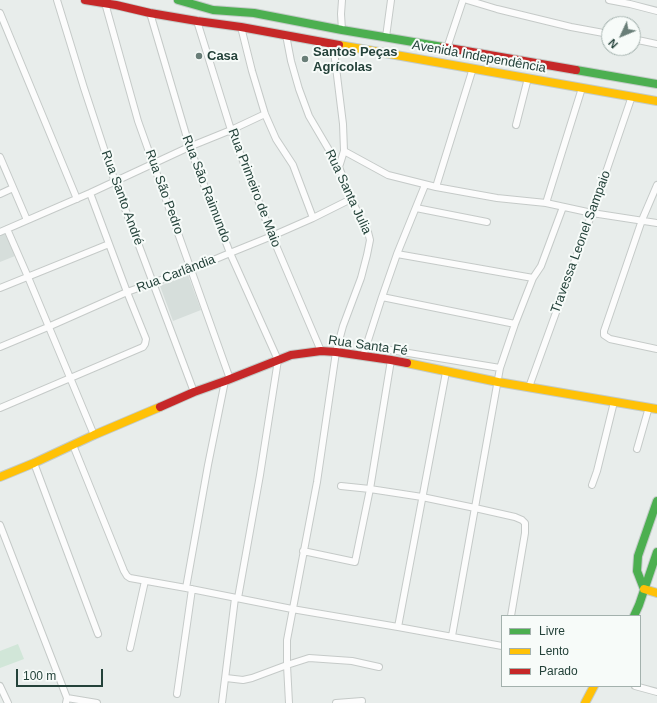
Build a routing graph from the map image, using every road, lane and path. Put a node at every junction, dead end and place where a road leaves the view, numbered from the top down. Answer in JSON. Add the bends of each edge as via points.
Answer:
{"nodes":[{"id":1,"x":57,"y":0,"type":"edge"},
{"id":2,"x":85,"y":0,"type":"edge"},
{"id":3,"x":178,"y":0,"type":"edge"},
{"id":4,"x":342,"y":0,"type":"edge"},
{"id":5,"x":390,"y":0,"type":"edge"},
{"id":6,"x":463,"y":0,"type":"edge"},
{"id":7,"x":467,"y":0,"type":"edge"},
{"id":8,"x":609,"y":0,"type":"edge"},
{"id":9,"x":105,"y":3,"type":"junction"},
{"id":10,"x":657,"y":11,"type":"edge"},
{"id":11,"x":0,"y":13,"type":"edge"},
{"id":12,"x":150,"y":13,"type":"junction"},
{"id":13,"x":197,"y":21,"type":"junction"},
{"id":14,"x":241,"y":27,"type":"junction"},
{"id":15,"x":342,"y":30,"type":"junction"},
{"id":16,"x":601,"y":33,"type":"edge"},
{"id":17,"x":286,"y":35,"type":"junction"},
{"id":18,"x":386,"y":37,"type":"junction"},
{"id":19,"x":641,"y":41,"type":"edge"},
{"id":20,"x":333,"y":43,"type":"junction"},
{"id":21,"x":657,"y":44,"type":"edge"},
{"id":22,"x":447,"y":48,"type":"junction"},
{"id":23,"x":473,"y":68,"type":"junction"},
{"id":24,"x":528,"y":78,"type":"junction"},
{"id":25,"x":657,"y":84,"type":"edge"},
{"id":26,"x":582,"y":88,"type":"junction"},
{"id":27,"x":632,"y":96,"type":"junction"},
{"id":28,"x":657,"y":101,"type":"edge"},
{"id":29,"x":265,"y":114,"type":"junction"},
{"id":30,"x":516,"y":125,"type":"dead end"},
{"id":31,"x":231,"y":130,"type":"junction"},
{"id":32,"x":190,"y":147,"type":"junction"},
{"id":33,"x":344,"y":151,"type":"junction"},
{"id":34,"x":0,"y":157,"type":"edge"},
{"id":35,"x":153,"y":164,"type":"junction"},
{"id":36,"x":339,"y":167,"type":"junction"},
{"id":37,"x":115,"y":182,"type":"junction"},
{"id":38,"x":425,"y":185,"type":"junction"},
{"id":39,"x":657,"y":185,"type":"edge"},
{"id":40,"x":436,"y":187,"type":"junction"},
{"id":41,"x":13,"y":188,"type":"junction"},
{"id":42,"x":90,"y":193,"type":"junction"},
{"id":43,"x":0,"y":194,"type":"edge"},
{"id":44,"x":77,"y":199,"type":"junction"},
{"id":45,"x":351,"y":199,"type":"junction"},
{"id":46,"x":546,"y":203,"type":"junction"},
{"id":47,"x":563,"y":207,"type":"junction"},
{"id":48,"x":416,"y":208,"type":"junction"},
{"id":49,"x":592,"y":213,"type":"junction"},
{"id":50,"x":313,"y":218,"type":"junction"},
{"id":51,"x":27,"y":220,"type":"junction"},
{"id":52,"x":642,"y":220,"type":"junction"},
{"id":53,"x":487,"y":222,"type":"dead end"},
{"id":54,"x":657,"y":222,"type":"edge"},
{"id":55,"x":7,"y":229,"type":"junction"},
{"id":56,"x":0,"y":232,"type":"edge"},
{"id":57,"x":272,"y":236,"type":"junction"},
{"id":58,"x":109,"y":244,"type":"junction"},
{"id":59,"x":230,"y":252,"type":"junction"},
{"id":60,"x":398,"y":254,"type":"junction"},
{"id":61,"x":192,"y":269,"type":"junction"},
{"id":62,"x":28,"y":277,"type":"junction"},
{"id":63,"x":533,"y":278,"type":"junction"},
{"id":64,"x":152,"y":283,"type":"junction"},
{"id":65,"x":0,"y":288,"type":"edge"},
{"id":66,"x":127,"y":292,"type":"junction"},
{"id":67,"x":382,"y":297,"type":"junction"},
{"id":68,"x":515,"y":324,"type":"junction"},
{"id":69,"x":48,"y":327,"type":"junction"},
{"id":70,"x":366,"y":346,"type":"junction"},
{"id":71,"x":0,"y":347,"type":"edge"},
{"id":72,"x":657,"y":349,"type":"edge"},
{"id":73,"x":321,"y":351,"type":"junction"},
{"id":74,"x":336,"y":352,"type":"junction"},
{"id":75,"x":363,"y":356,"type":"junction"},
{"id":76,"x":278,"y":360,"type":"junction"},
{"id":77,"x":391,"y":360,"type":"junction"},
{"id":78,"x":500,"y":368,"type":"junction"},
{"id":79,"x":446,"y":372,"type":"junction"},
{"id":80,"x":70,"y":378,"type":"junction"},
{"id":81,"x":228,"y":380,"type":"junction"},
{"id":82,"x":498,"y":382,"type":"junction"},
{"id":83,"x":529,"y":387,"type":"junction"},
{"id":84,"x":194,"y":392,"type":"junction"},
{"id":85,"x":614,"y":402,"type":"junction"},
{"id":86,"x":0,"y":408,"type":"edge"},
{"id":87,"x":653,"y":408,"type":"edge"},
{"id":88,"x":94,"y":435,"type":"junction"},
{"id":89,"x":73,"y":445,"type":"junction"},
{"id":90,"x":637,"y":449,"type":"dead end"},
{"id":91,"x":34,"y":463,"type":"junction"},
{"id":92,"x":0,"y":477,"type":"edge"},
{"id":93,"x":592,"y":485,"type":"dead end"},
{"id":94,"x":342,"y":486,"type":"dead end"},
{"id":95,"x":370,"y":489,"type":"junction"},
{"id":96,"x":422,"y":497,"type":"junction"},
{"id":97,"x":657,"y":501,"type":"edge"},
{"id":98,"x":475,"y":508,"type":"junction"},
{"id":99,"x":0,"y":525,"type":"edge"},
{"id":100,"x":304,"y":551,"type":"junction"},
{"id":101,"x":657,"y":552,"type":"edge"},
{"id":102,"x":637,"y":563,"type":"junction"},
{"id":103,"x":654,"y":572,"type":"edge"},
{"id":104,"x":145,"y":581,"type":"junction"},
{"id":105,"x":189,"y":589,"type":"junction"},
{"id":106,"x":644,"y":589,"type":"junction"},
{"id":107,"x":657,"y":593,"type":"edge"},
{"id":108,"x":237,"y":598,"type":"junction"},
{"id":109,"x":292,"y":609,"type":"junction"},
{"id":110,"x":510,"y":615,"type":"edge"},
{"id":111,"x":634,"y":615,"type":"edge"},
{"id":112,"x":398,"y":627,"type":"junction"},
{"id":113,"x":98,"y":634,"type":"dead end"},
{"id":114,"x":452,"y":636,"type":"junction"},
{"id":115,"x":501,"y":646,"type":"edge"},
{"id":116,"x":130,"y":648,"type":"dead end"},
{"id":117,"x":287,"y":665,"type":"junction"},
{"id":118,"x":379,"y":667,"type":"dead end"},
{"id":119,"x":226,"y":678,"type":"junction"},
{"id":120,"x":0,"y":686,"type":"edge"},
{"id":121,"x":593,"y":687,"type":"edge"},
{"id":122,"x":640,"y":687,"type":"edge"},
{"id":123,"x":657,"y":692,"type":"edge"},
{"id":124,"x":177,"y":694,"type":"dead end"},
{"id":125,"x":67,"y":700,"type":"edge"},
{"id":126,"x":362,"y":701,"type":"dead end"},
{"id":127,"x":8,"y":703,"type":"edge"},
{"id":128,"x":97,"y":703,"type":"edge"},
{"id":129,"x":222,"y":703,"type":"edge"},
{"id":130,"x":289,"y":703,"type":"edge"},
{"id":131,"x":336,"y":703,"type":"edge"},
{"id":132,"x":585,"y":703,"type":"edge"}],
"edges":[{"from":1,"to":37,"type":"street","name":"Rua Santo André"},
{"from":2,"to":9,"type":"main road","name":"Avenida Independência"},
{"from":3,"to":15,"type":"main road","name":"Avenida Independência","via":[[213,10],[254,13]]},
{"from":4,"to":15,"type":"street"},
{"from":5,"to":18,"type":"street"},
{"from":6,"to":22,"type":"street"},
{"from":7,"to":16,"type":"street"},
{"from":8,"to":10,"type":"street"},
{"from":9,"to":12,"type":"main road","name":"Avenida Independência"},
{"from":9,"to":35,"type":"street","name":"Rua São Pedro","via":[[138,121]]},
{"from":11,"to":44,"type":"street"},
{"from":12,"to":13,"type":"main road","name":"Avenida Independência"},
{"from":12,"to":32,"type":"street","name":"Rua São Raimundo"},
{"from":13,"to":14,"type":"main road","name":"Avenida Independência"},
{"from":13,"to":31,"type":"street","name":"Rua Primeiro de Maio"},
{"from":14,"to":17,"type":"main road","name":"Avenida Independência"},
{"from":14,"to":29,"type":"street"},
{"from":15,"to":18,"type":"main road","name":"Avenida Independência"},
{"from":17,"to":20,"type":"main road","name":"Avenida Independência"},
{"from":17,"to":36,"type":"street","name":"Rua Santa Julia","via":[[291,61],[307,109]]},
{"from":18,"to":22,"type":"main road","name":"Avenida Independência"},
{"from":19,"to":21,"type":"street"},
{"from":20,"to":23,"type":"main road","name":"Avenida Independência"},
{"from":20,"to":33,"type":"street"},
{"from":22,"to":25,"type":"main road","name":"Avenida Independência"},
{"from":23,"to":24,"type":"main road","name":"Avenida Independência"},
{"from":23,"to":40,"type":"street"},
{"from":24,"to":26,"type":"main road","name":"Avenida Independência"},
{"from":24,"to":30,"type":"street"},
{"from":26,"to":27,"type":"main road","name":"Avenida Independência"},
{"from":26,"to":46,"type":"street"},
{"from":27,"to":28,"type":"main road","name":"Avenida Independência"},
{"from":27,"to":49,"type":"street","name":"Travessa Leonel Sampaio"},
{"from":29,"to":31,"type":"street"},
{"from":29,"to":50,"type":"street","via":[[276,139],[294,165]]},
{"from":31,"to":32,"type":"street"},
{"from":31,"to":57,"type":"street","name":"Rua Primeiro de Maio"},
{"from":32,"to":35,"type":"street"},
{"from":32,"to":59,"type":"street","name":"Rua São Raimundo"},
{"from":33,"to":36,"type":"street"},
{"from":33,"to":38,"type":"street","via":[[388,175]]},
{"from":34,"to":41,"type":"street"},
{"from":35,"to":37,"type":"street"},
{"from":35,"to":61,"type":"street","name":"Rua São Pedro"},
{"from":36,"to":45,"type":"street","name":"Rua Santa Julia"},
{"from":37,"to":42,"type":"street"},
{"from":37,"to":64,"type":"street","name":"Rua Santo André"},
{"from":38,"to":40,"type":"street"},
{"from":38,"to":48,"type":"street"},
{"from":39,"to":52,"type":"street"},
{"from":40,"to":46,"type":"street","via":[[497,198]]},
{"from":41,"to":43,"type":"street"},
{"from":41,"to":51,"type":"street"},
{"from":42,"to":44,"type":"street"},
{"from":42,"to":58,"type":"street"},
{"from":44,"to":51,"type":"street"},
{"from":45,"to":50,"type":"street","name":"Rua Carlândia"},
{"from":45,"to":74,"type":"street","name":"Rua Santa Julia","via":[[370,240],[361,278]]},
{"from":46,"to":47,"type":"street"},
{"from":47,"to":49,"type":"street"},
{"from":47,"to":63,"type":"street","via":[[541,266]]},
{"from":48,"to":53,"type":"street"},
{"from":48,"to":60,"type":"street"},
{"from":49,"to":52,"type":"street"},
{"from":49,"to":83,"type":"street","name":"Travessa Leonel Sampaio"},
{"from":50,"to":57,"type":"street","name":"Rua Carlândia"},
{"from":51,"to":55,"type":"street"},
{"from":52,"to":54,"type":"street"},
{"from":52,"to":72,"type":"street","via":[[604,335],[610,339]]},
{"from":55,"to":56,"type":"street"},
{"from":55,"to":62,"type":"street"},
{"from":57,"to":59,"type":"street","name":"Rua Carlândia"},
{"from":57,"to":73,"type":"street","name":"Rua Primeiro de Maio"},
{"from":58,"to":62,"type":"street"},
{"from":58,"to":66,"type":"street"},
{"from":59,"to":61,"type":"street","name":"Rua Carlândia"},
{"from":59,"to":76,"type":"street","name":"Rua São Raimundo"},
{"from":60,"to":63,"type":"street"},
{"from":60,"to":67,"type":"street"},
{"from":61,"to":64,"type":"street","name":"Rua Carlândia"},
{"from":61,"to":81,"type":"street","name":"Rua São Pedro"},
{"from":62,"to":65,"type":"street"},
{"from":62,"to":69,"type":"street"},
{"from":63,"to":68,"type":"street"},
{"from":64,"to":66,"type":"street","name":"Rua Carlândia"},
{"from":64,"to":84,"type":"street","name":"Rua Santo André"},
{"from":66,"to":69,"type":"street","name":"Rua Carlândia"},
{"from":66,"to":80,"type":"street","via":[[146,340],[145,344]]},
{"from":67,"to":68,"type":"street"},
{"from":67,"to":70,"type":"street"},
{"from":68,"to":78,"type":"street"},
{"from":69,"to":71,"type":"street","name":"Rua Carlândia"},
{"from":69,"to":80,"type":"street"},
{"from":70,"to":75,"type":"street"},
{"from":70,"to":78,"type":"street"},
{"from":73,"to":74,"type":"main road","name":"Rua Santa Fé"},
{"from":73,"to":76,"type":"main road","name":"Rua Santa Fé"},
{"from":74,"to":75,"type":"main road","name":"Rua Santa Fé"},
{"from":74,"to":100,"type":"street","name":"Rua Santa Julia"},
{"from":75,"to":77,"type":"main road","name":"Rua Santa Fé"},
{"from":76,"to":81,"type":"main road","name":"Rua Santa Fé"},
{"from":76,"to":108,"type":"street"},
{"from":77,"to":79,"type":"main road","name":"Rua Santa Fé"},
{"from":77,"to":95,"type":"street"},
{"from":78,"to":82,"type":"street"},
{"from":79,"to":82,"type":"main road","name":"Rua Santa Fé"},
{"from":79,"to":96,"type":"street"},
{"from":80,"to":86,"type":"street"},
{"from":80,"to":88,"type":"street"},
{"from":81,"to":84,"type":"main road","name":"Rua Santa Fé"},
{"from":81,"to":105,"type":"street","via":[[208,465]]},
{"from":82,"to":83,"type":"main road","name":"Rua Santa Fé"},
{"from":82,"to":98,"type":"street"},
{"from":83,"to":85,"type":"main road","name":"Rua Santa Fé"},
{"from":84,"to":88,"type":"main road","name":"Rua Santa Fé"},
{"from":85,"to":87,"type":"main road","name":"Rua Santa Fé"},
{"from":85,"to":93,"type":"street"},
{"from":87,"to":90,"type":"street"},
{"from":88,"to":89,"type":"main road","name":"Rua Santa Fé"},
{"from":89,"to":91,"type":"main road","name":"Rua Santa Fé"},
{"from":89,"to":104,"type":"street","via":[[124,572],[130,578]]},
{"from":91,"to":92,"type":"main road","name":"Rua Santa Fé"},
{"from":91,"to":113,"type":"street"},
{"from":94,"to":95,"type":"street"},
{"from":95,"to":96,"type":"street"},
{"from":95,"to":100,"type":"street","via":[[355,562]]},
{"from":96,"to":98,"type":"street"},
{"from":96,"to":112,"type":"street"},
{"from":97,"to":102,"type":"main road"},
{"from":98,"to":110,"type":"street","via":[[515,517],[525,523]]},
{"from":98,"to":114,"type":"street"},
{"from":99,"to":125,"type":"street"},
{"from":100,"to":109,"type":"street","name":"Rua Santa Julia"},
{"from":101,"to":103,"type":"main road"},
{"from":102,"to":103,"type":"main road","via":[[641,568]]},
{"from":102,"to":106,"type":"main road"},
{"from":103,"to":106,"type":"main road"},
{"from":104,"to":105,"type":"street"},
{"from":104,"to":116,"type":"street"},
{"from":105,"to":108,"type":"street"},
{"from":105,"to":124,"type":"street"},
{"from":106,"to":107,"type":"main road"},
{"from":106,"to":111,"type":"main road"},
{"from":108,"to":109,"type":"street"},
{"from":108,"to":119,"type":"street"},
{"from":109,"to":112,"type":"street"},
{"from":109,"to":117,"type":"street","name":"Rua Santa Julia","via":[[287,640]]},
{"from":112,"to":114,"type":"street"},
{"from":114,"to":115,"type":"street"},
{"from":117,"to":118,"type":"street","via":[[309,658],[352,661]]},
{"from":117,"to":119,"type":"street","via":[[243,680]]},
{"from":117,"to":130,"type":"street","name":"Rua Santa Julia"},
{"from":119,"to":129,"type":"street"},
{"from":120,"to":127,"type":"street"},
{"from":121,"to":132,"type":"main road"},
{"from":122,"to":123,"type":"street"},
{"from":125,"to":128,"type":"street"},
{"from":126,"to":131,"type":"street"}]}
